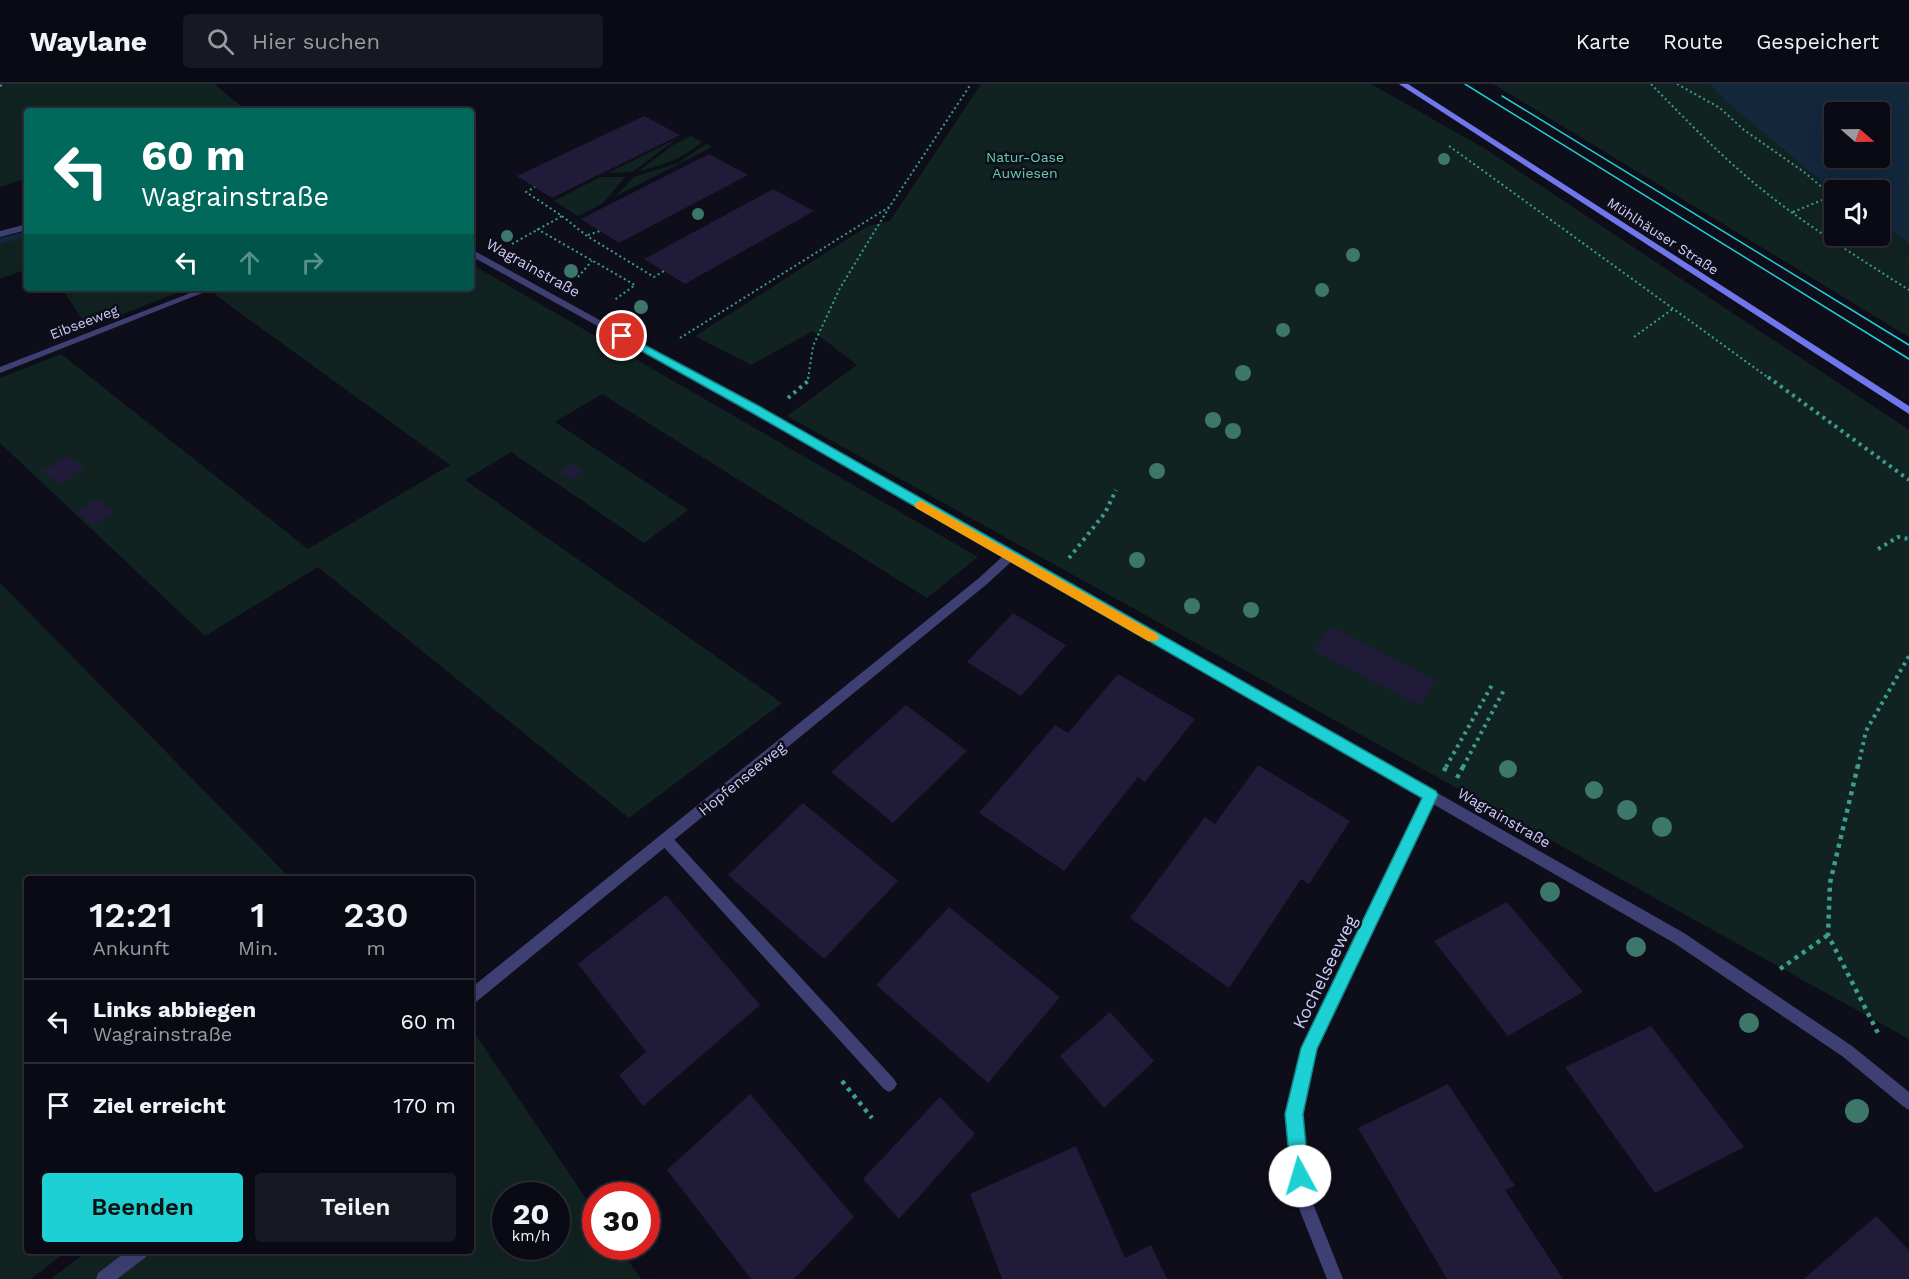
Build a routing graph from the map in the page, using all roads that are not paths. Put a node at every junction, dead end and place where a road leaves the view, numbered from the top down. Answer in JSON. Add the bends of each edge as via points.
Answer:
{"nodes":[{"id":1,"x":1403,"y":84,"type":"edge"},
{"id":2,"x":24,"y":228,"type":"edge"},
{"id":3,"x":0,"y":234,"type":"edge"},
{"id":4,"x":474,"y":254,"type":"edge"},
{"id":5,"x":203,"y":291,"type":"edge"},
{"id":6,"x":0,"y":370,"type":"edge"},
{"id":7,"x":1909,"y":411,"type":"edge"},
{"id":8,"x":1010,"y":557,"type":"junction"},
{"id":9,"x":1438,"y":799,"type":"junction"},
{"id":10,"x":666,"y":840,"type":"junction"},
{"id":11,"x":474,"y":995,"type":"edge"},
{"id":12,"x":889,"y":1084,"type":"dead end"},
{"id":13,"x":1909,"y":1102,"type":"edge"},
{"id":14,"x":136,"y":1254,"type":"edge"},
{"id":15,"x":104,"y":1279,"type":"edge"},
{"id":16,"x":1335,"y":1279,"type":"edge"}],
"edges":[{"from":1,"to":7,"type":"main road","name":"Mühlhäuser Straße"},
{"from":2,"to":3,"type":"street"},
{"from":4,"to":8,"type":"street","name":"Wagrainstraße","via":[[767,416]]},
{"from":5,"to":6,"type":"street","name":"Eibseeweg"},
{"from":8,"to":9,"type":"street","name":"Wagrainstraße"},
{"from":8,"to":10,"type":"street","name":"Hopfenseeweg"},
{"from":9,"to":13,"type":"street","name":"Wagrainstraße","via":[[1679,938],[1846,1051]]},
{"from":9,"to":16,"type":"street","name":"Kochelseeweg","via":[[1309,1048],[1294,1114],[1302,1196]]},
{"from":10,"to":11,"type":"street","name":"Hopfenseeweg"},
{"from":10,"to":12,"type":"street"},
{"from":14,"to":15,"type":"street"}]}
